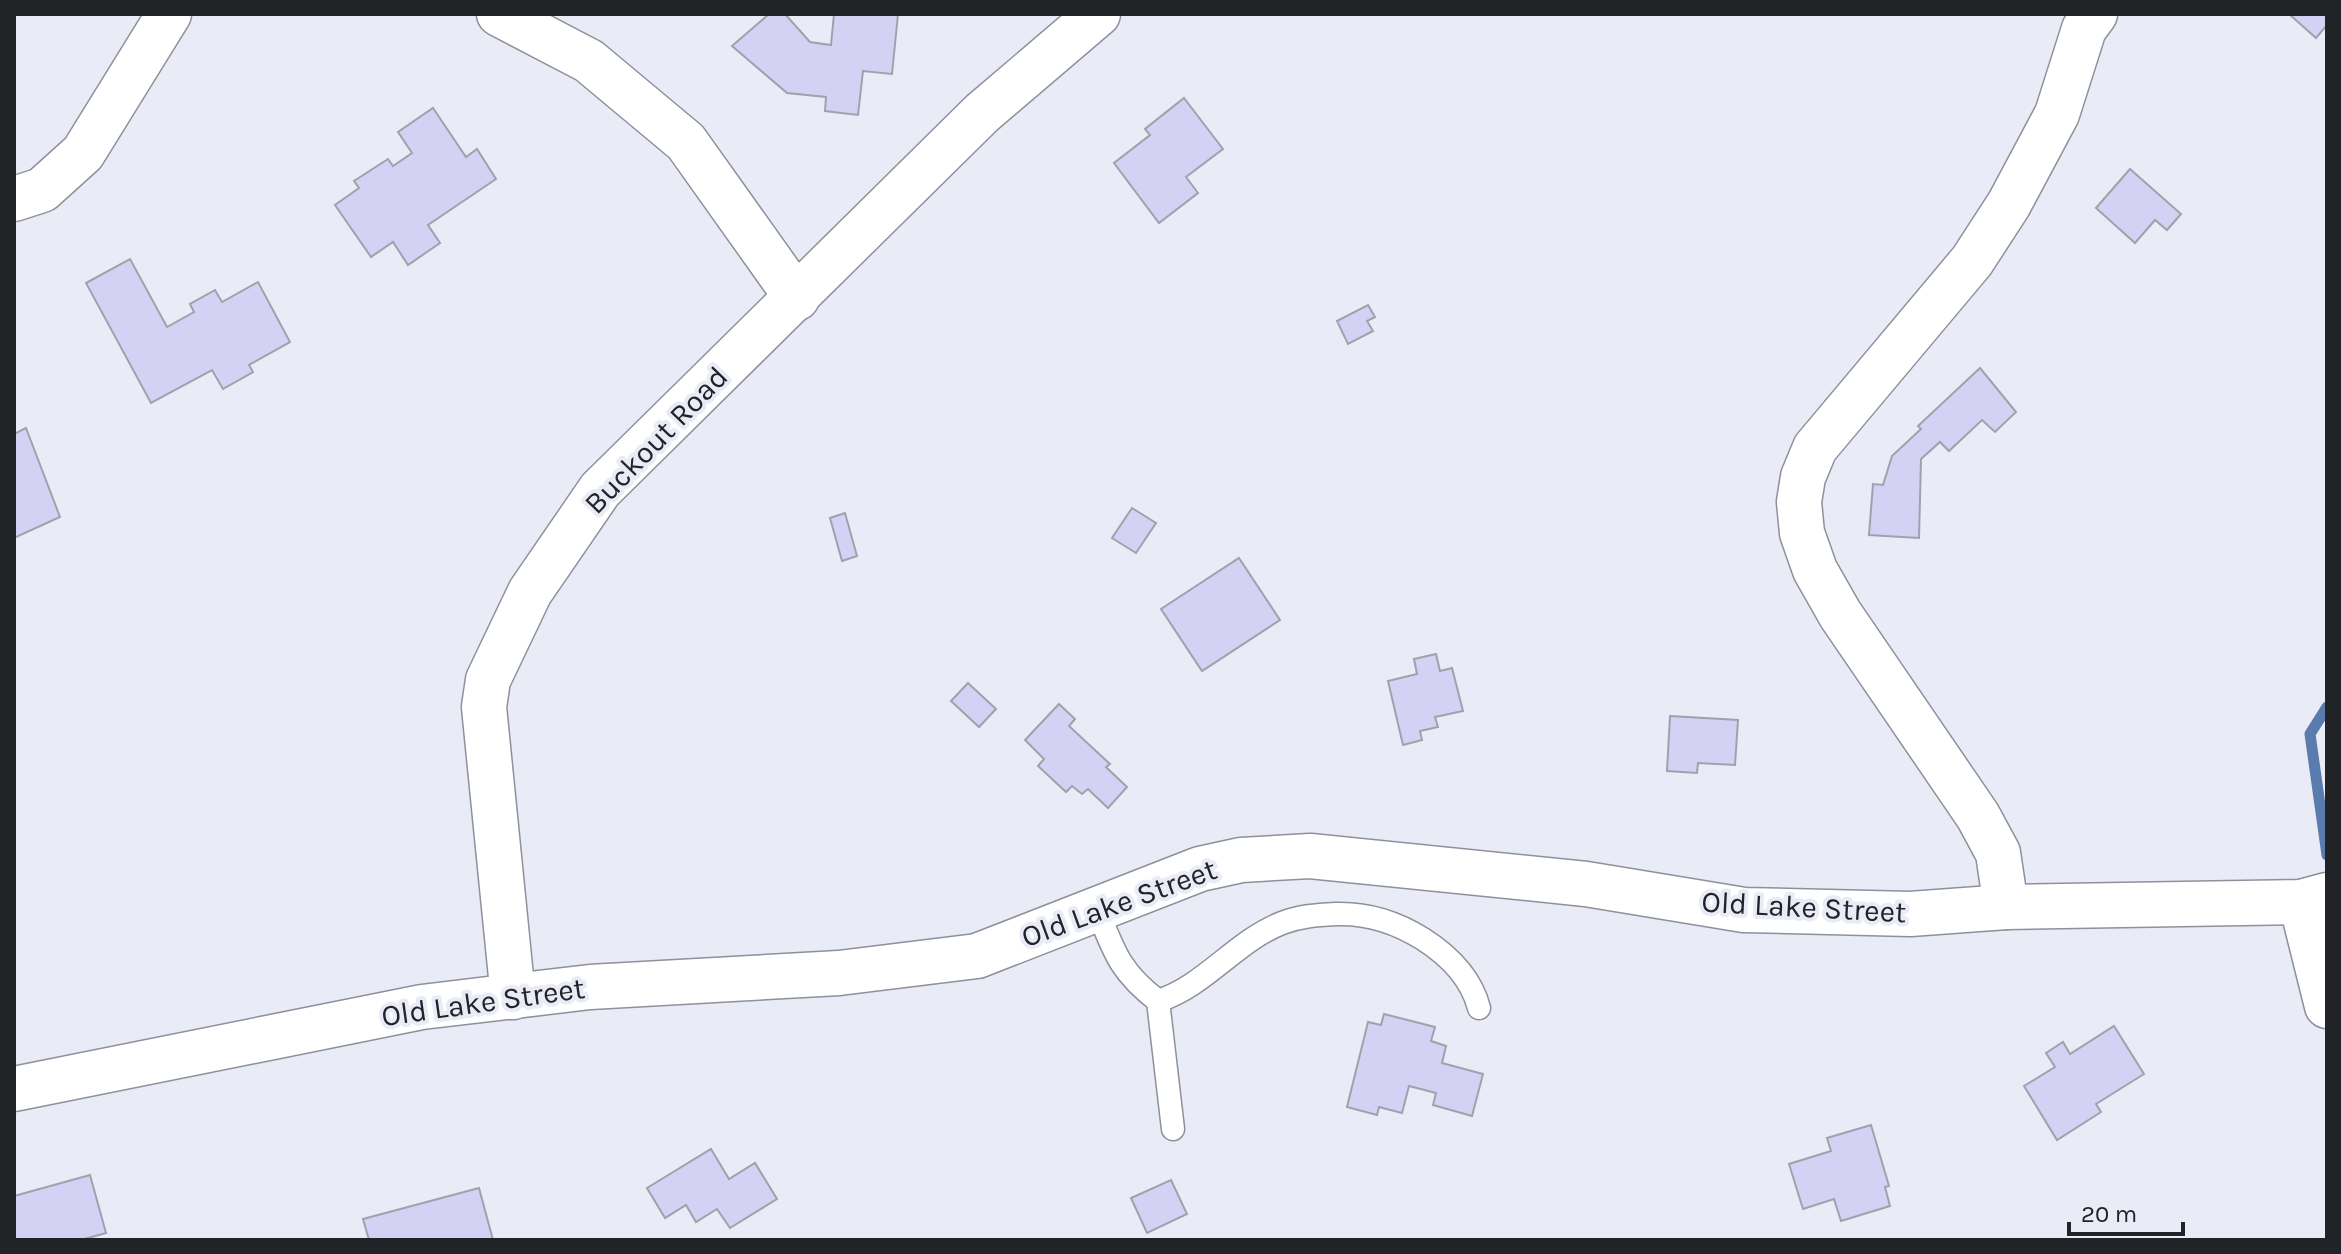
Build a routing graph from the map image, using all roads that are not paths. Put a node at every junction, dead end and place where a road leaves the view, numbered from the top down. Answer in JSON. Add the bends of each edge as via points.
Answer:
{"nodes":[{"id":1,"x":169,"y":14,"type":"edge"},
{"id":2,"x":499,"y":14,"type":"edge"},
{"id":3,"x":1098,"y":14,"type":"edge"},
{"id":4,"x":2095,"y":14,"type":"edge"},
{"id":5,"x":14,"y":199,"type":"edge"},
{"id":6,"x":797,"y":298,"type":"junction"},
{"id":7,"x":2314,"y":899,"type":"edge"},
{"id":8,"x":2006,"y":907,"type":"junction"},
{"id":9,"x":1097,"y":909,"type":"junction"},
{"id":10,"x":513,"y":997,"type":"junction"},
{"id":11,"x":1158,"y":1001,"type":"junction"},
{"id":12,"x":2327,"y":1006,"type":"edge"},
{"id":13,"x":1479,"y":1008,"type":"dead end"},
{"id":14,"x":14,"y":1089,"type":"edge"},
{"id":15,"x":1173,"y":1129,"type":"dead end"}],
"edges":[{"from":1,"to":5,"type":"street","via":[[83,153],[42,190]]},
{"from":2,"to":6,"type":"street","via":[[589,61],[686,142]]},
{"from":3,"to":6,"type":"street","name":"Buckout Road","via":[[982,113]]},
{"from":4,"to":8,"type":"street","via":[[2084,29],[2057,114],[2009,204],[1972,261],[1815,448],[1799,502],[1802,533],[1815,570],[1998,853]]},
{"from":6,"to":10,"type":"street","name":"Buckout Road","via":[[600,490],[530,592],[488,680],[484,707]]},
{"from":7,"to":8,"type":"street","name":"Old Lake Street"},
{"from":7,"to":12,"type":"street","via":[[2318,983]]},
{"from":8,"to":9,"type":"street","name":"Old Lake Street","via":[[1910,914],[1744,910],[1586,884],[1310,856],[1241,860],[1200,869]]},
{"from":9,"to":10,"type":"street","name":"Old Lake Street","via":[[977,956],[839,973],[590,987]]},
{"from":9,"to":11,"type":"lane","via":[[1132,980]]},
{"from":10,"to":14,"type":"street","name":"Old Lake Street","via":[[422,1007]]},
{"from":11,"to":13,"type":"lane","via":[[1179,994],[1280,924],[1306,916],[1356,913],[1411,931],[1444,952],[1474,990]]},
{"from":11,"to":15,"type":"lane"}]}
